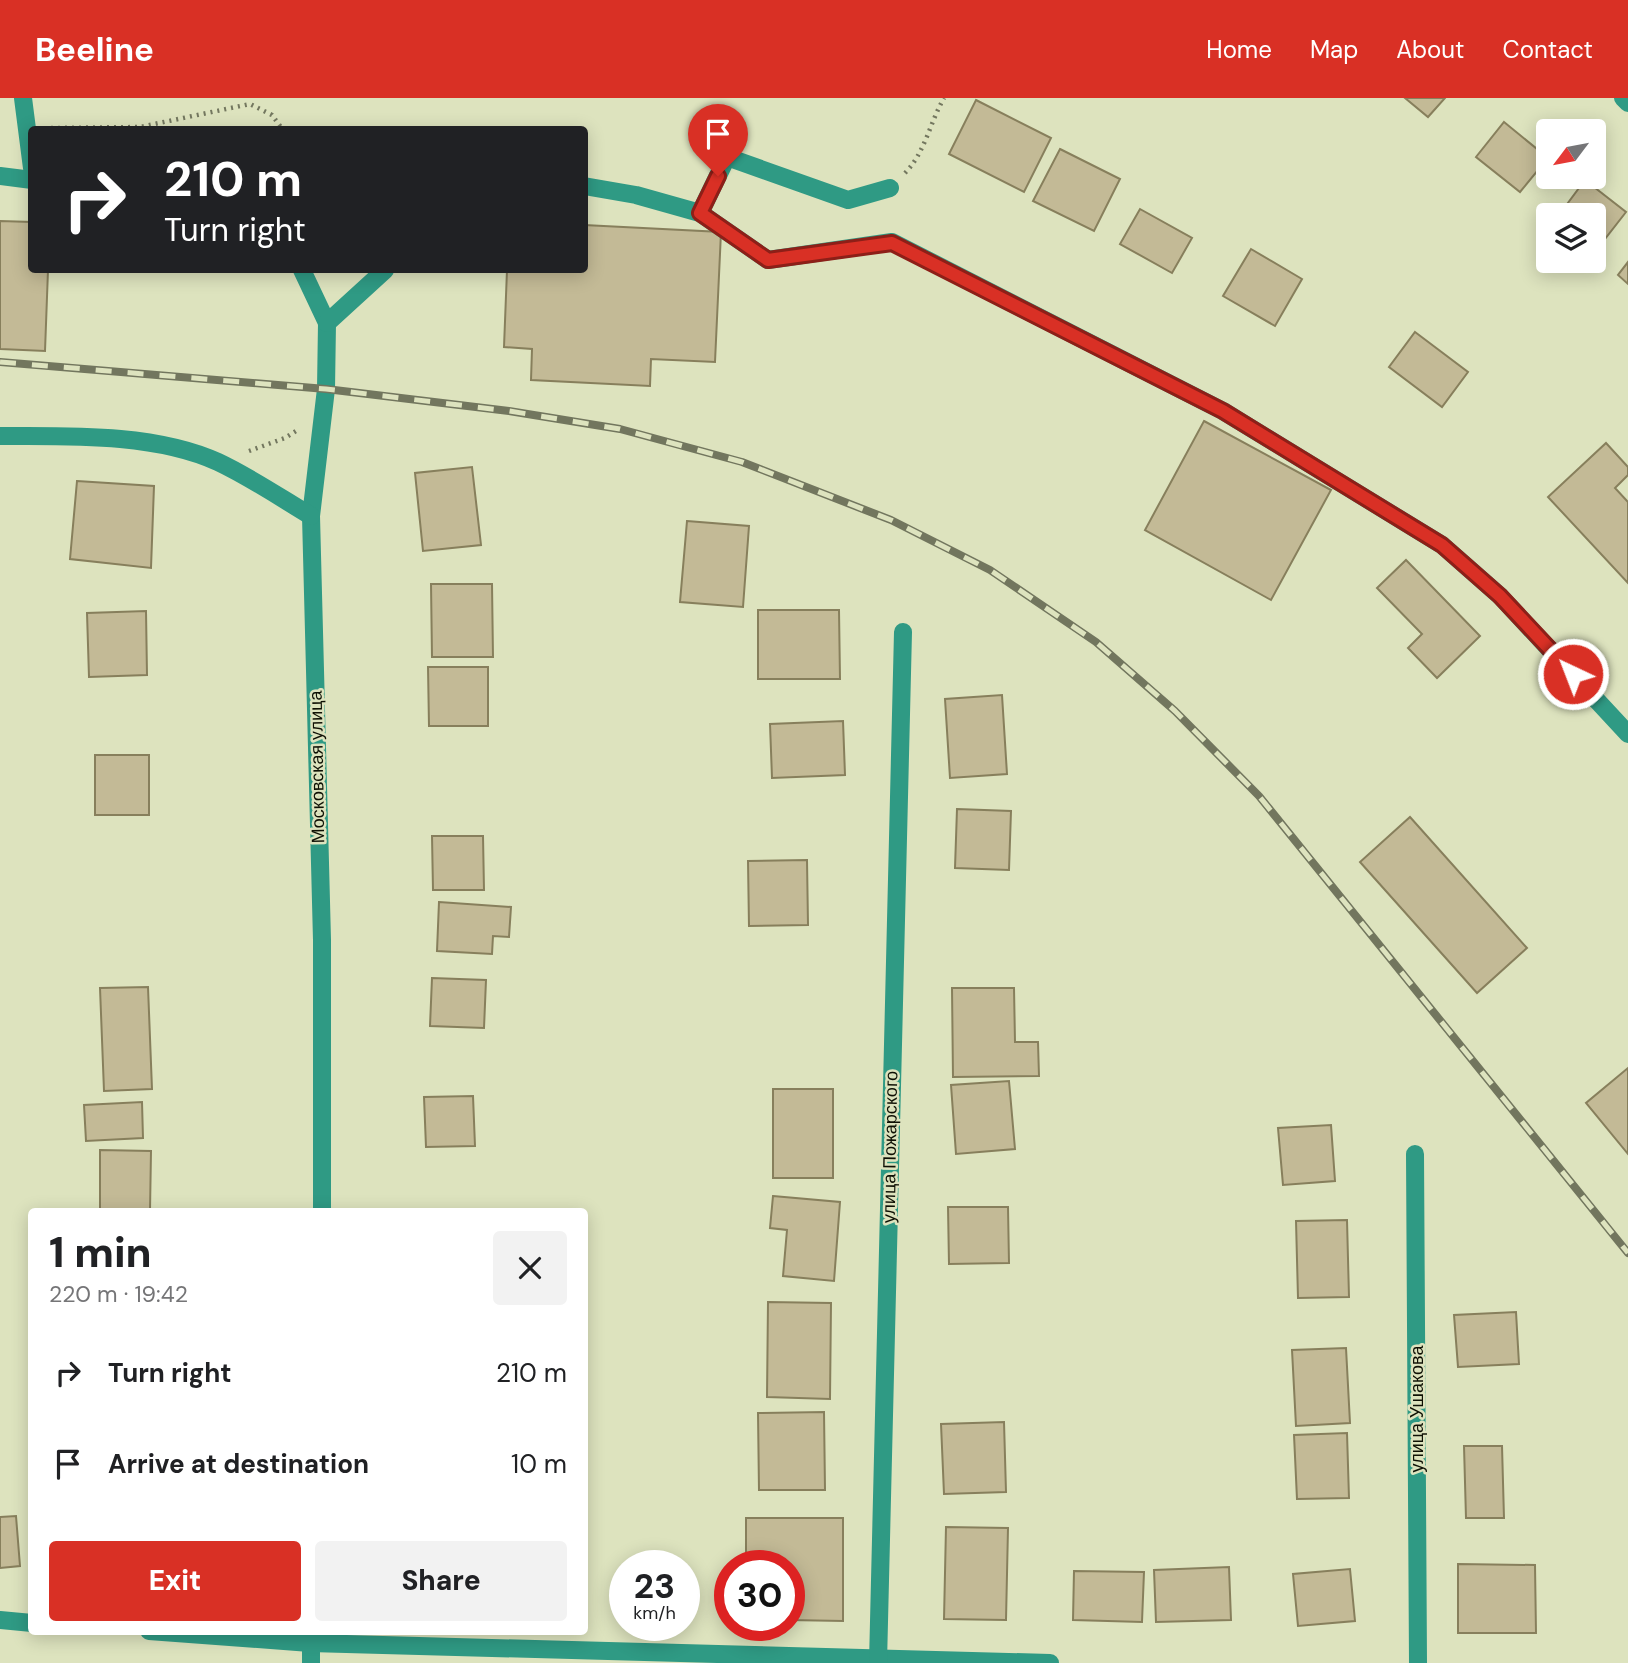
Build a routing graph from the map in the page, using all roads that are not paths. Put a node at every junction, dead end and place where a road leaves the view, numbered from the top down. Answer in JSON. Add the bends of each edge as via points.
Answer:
{"nodes":[{"id":1,"x":23,"y":98,"type":"edge"},
{"id":2,"x":1623,"y":98,"type":"edge"},
{"id":3,"x":1628,"y":103,"type":"edge"},
{"id":4,"x":28,"y":142,"type":"edge"},
{"id":5,"x":0,"y":177,"type":"edge"},
{"id":6,"x":28,"y":180,"type":"edge"},
{"id":7,"x":588,"y":187,"type":"edge"},
{"id":8,"x":890,"y":188,"type":"road end"},
{"id":9,"x":700,"y":213,"type":"junction"},
{"id":10,"x":303,"y":273,"type":"edge"},
{"id":11,"x":382,"y":273,"type":"edge"},
{"id":12,"x":327,"y":323,"type":"junction"},
{"id":13,"x":0,"y":436,"type":"edge"},
{"id":14,"x":311,"y":516,"type":"junction"},
{"id":15,"x":903,"y":632,"type":"dead end"},
{"id":16,"x":1628,"y":734,"type":"edge"},
{"id":17,"x":1415,"y":1154,"type":"dead end"},
{"id":18,"x":321,"y":1208,"type":"edge"},
{"id":19,"x":0,"y":1620,"type":"edge"},
{"id":20,"x":28,"y":1623,"type":"edge"},
{"id":21,"x":257,"y":1635,"type":"edge"},
{"id":22,"x":311,"y":1637,"type":"edge"},
{"id":23,"x":878,"y":1661,"type":"edge"},
{"id":24,"x":311,"y":1663,"type":"edge"},
{"id":25,"x":1050,"y":1663,"type":"edge"},
{"id":26,"x":1418,"y":1663,"type":"edge"}],
"edges":[{"from":1,"to":4,"type":"street"},
{"from":2,"to":3,"type":"street"},
{"from":5,"to":6,"type":"street"},
{"from":7,"to":9,"type":"street"},
{"from":8,"to":9,"type":"street","via":[[848,200],[727,157]]},
{"from":9,"to":16,"type":"street","via":[[768,260],[892,243],[1223,411],[1442,545],[1500,596]]},
{"from":10,"to":12,"type":"street"},
{"from":11,"to":12,"type":"street"},
{"from":12,"to":14,"type":"street","name":"Московская улица","via":[[323,414]]},
{"from":13,"to":14,"type":"street","via":[[93,436],[167,446],[217,461]]},
{"from":14,"to":18,"type":"street","name":"Московская улица","via":[[322,940]]},
{"from":15,"to":23,"type":"street","name":"улица Пожарского"},
{"from":17,"to":26,"type":"street","name":"улица Ушакова"},
{"from":19,"to":20,"type":"street"},
{"from":21,"to":22,"type":"street"},
{"from":22,"to":23,"type":"street"},
{"from":22,"to":24,"type":"street"},
{"from":23,"to":25,"type":"street"}]}
